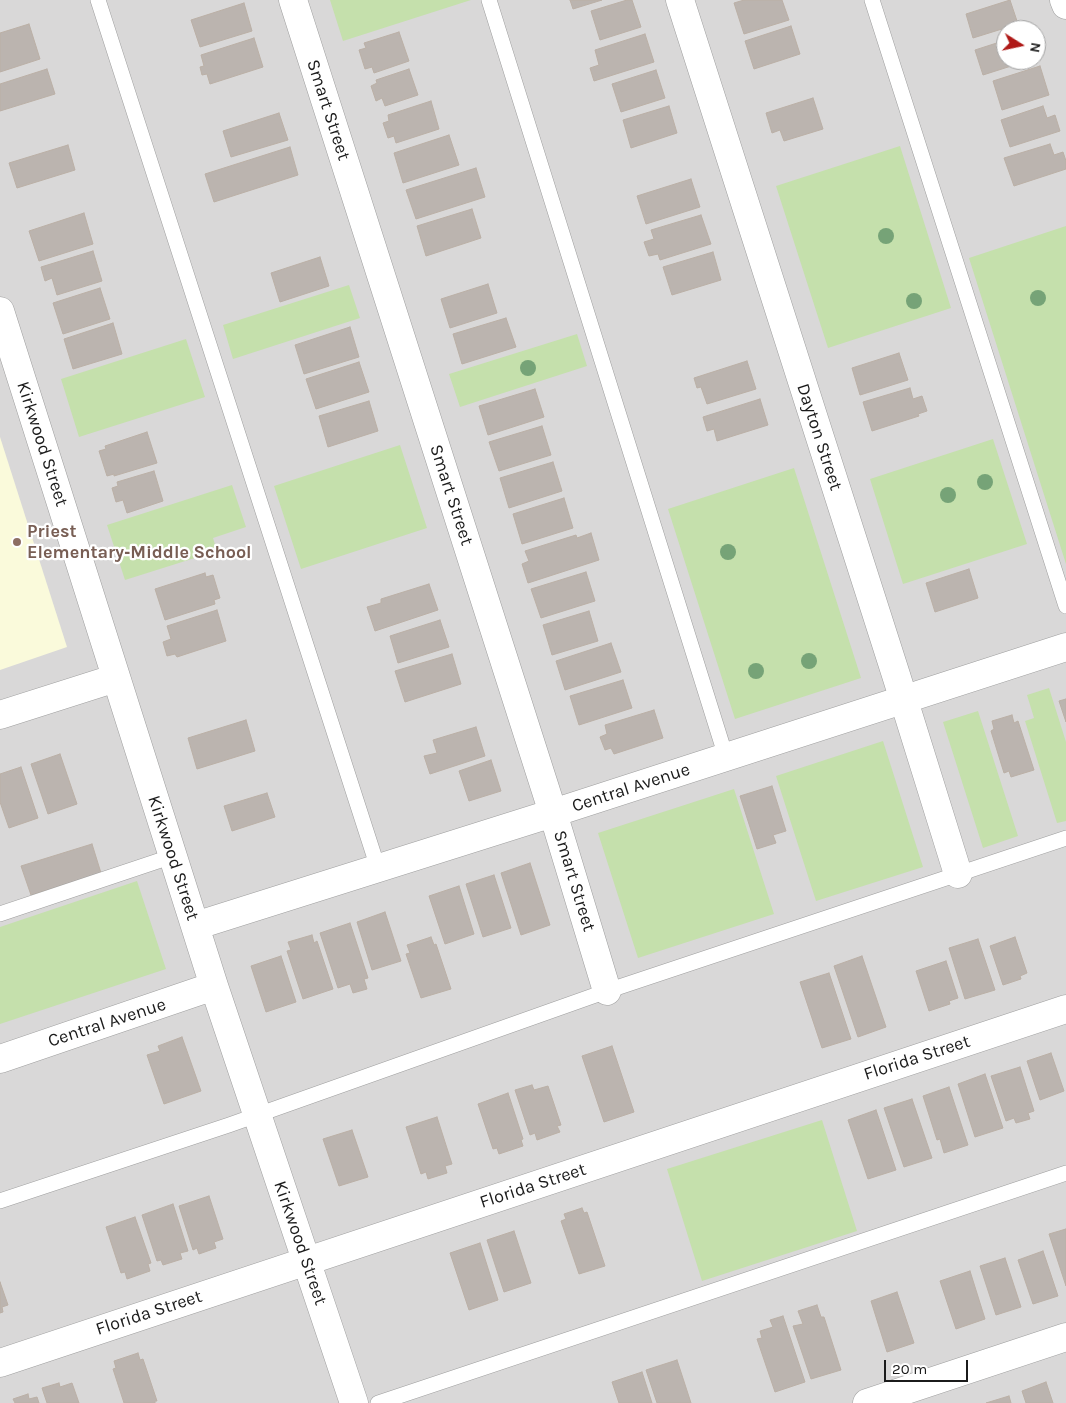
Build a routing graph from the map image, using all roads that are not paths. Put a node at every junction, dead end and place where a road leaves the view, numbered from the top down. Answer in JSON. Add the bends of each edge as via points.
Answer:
{"nodes":[{"id":1,"x":98,"y":0,"type":"edge"},
{"id":2,"x":292,"y":0,"type":"edge"},
{"id":3,"x":489,"y":0,"type":"edge"},
{"id":4,"x":680,"y":0,"type":"edge"},
{"id":5,"x":872,"y":0,"type":"edge"},
{"id":6,"x":1064,"y":0,"type":"edge"},
{"id":7,"x":1066,"y":6,"type":"edge"},
{"id":8,"x":0,"y":311,"type":"edge"},
{"id":9,"x":1066,"y":606,"type":"edge"},
{"id":10,"x":1066,"y":647,"type":"edge"},
{"id":11,"x":116,"y":678,"type":"junction"},
{"id":12,"x":904,"y":701,"type":"junction"},
{"id":13,"x":0,"y":715,"type":"edge"},
{"id":14,"x":726,"y":757,"type":"junction"},
{"id":15,"x":553,"y":813,"type":"junction"},
{"id":16,"x":1066,"y":838,"type":"edge"},
{"id":17,"x":172,"y":856,"type":"junction"},
{"id":18,"x":378,"y":868,"type":"junction"},
{"id":19,"x":958,"y":874,"type":"junction"},
{"id":20,"x":0,"y":914,"type":"edge"},
{"id":21,"x":195,"y":926,"type":"junction"},
{"id":22,"x":214,"y":986,"type":"junction"},
{"id":23,"x":608,"y":991,"type":"junction"},
{"id":24,"x":1066,"y":1009,"type":"edge"},
{"id":25,"x":0,"y":1059,"type":"edge"},
{"id":26,"x":256,"y":1115,"type":"junction"},
{"id":27,"x":1066,"y":1173,"type":"edge"},
{"id":28,"x":0,"y":1201,"type":"edge"},
{"id":29,"x":306,"y":1262,"type":"junction"},
{"id":30,"x":1066,"y":1337,"type":"edge"},
{"id":31,"x":0,"y":1363,"type":"edge"},
{"id":32,"x":354,"y":1403,"type":"edge"},
{"id":33,"x":378,"y":1403,"type":"edge"},
{"id":34,"x":867,"y":1403,"type":"edge"}],
"edges":[{"from":1,"to":18,"type":"lane"},
{"from":2,"to":15,"type":"street","name":"Smart Street"},
{"from":3,"to":14,"type":"lane"},
{"from":4,"to":12,"type":"street","name":"Dayton Street"},
{"from":5,"to":9,"type":"lane"},
{"from":6,"to":7,"type":"street"},
{"from":8,"to":11,"type":"street","name":"Kirkwood Street"},
{"from":10,"to":12,"type":"street","name":"Central Avenue"},
{"from":11,"to":13,"type":"street"},
{"from":11,"to":17,"type":"street","name":"Kirkwood Street"},
{"from":12,"to":14,"type":"street","name":"Central Avenue"},
{"from":12,"to":19,"type":"street","name":"Dayton Street"},
{"from":14,"to":15,"type":"street","name":"Central Avenue"},
{"from":15,"to":18,"type":"street","name":"Central Avenue"},
{"from":15,"to":23,"type":"street","name":"Smart Street"},
{"from":16,"to":19,"type":"lane"},
{"from":17,"to":20,"type":"lane"},
{"from":17,"to":21,"type":"street","name":"Kirkwood Street"},
{"from":18,"to":21,"type":"street","name":"Central Avenue"},
{"from":19,"to":23,"type":"lane"},
{"from":21,"to":22,"type":"street","name":"Kirkwood Street"},
{"from":22,"to":25,"type":"street","name":"Central Avenue"},
{"from":22,"to":26,"type":"street","name":"Kirkwood Street"},
{"from":23,"to":26,"type":"lane"},
{"from":24,"to":29,"type":"street","name":"Florida Street"},
{"from":26,"to":28,"type":"lane"},
{"from":26,"to":29,"type":"street","name":"Kirkwood Street"},
{"from":27,"to":33,"type":"lane"},
{"from":29,"to":31,"type":"street","name":"Florida Street"},
{"from":29,"to":32,"type":"street","name":"Kirkwood Street"},
{"from":30,"to":34,"type":"street"}]}
